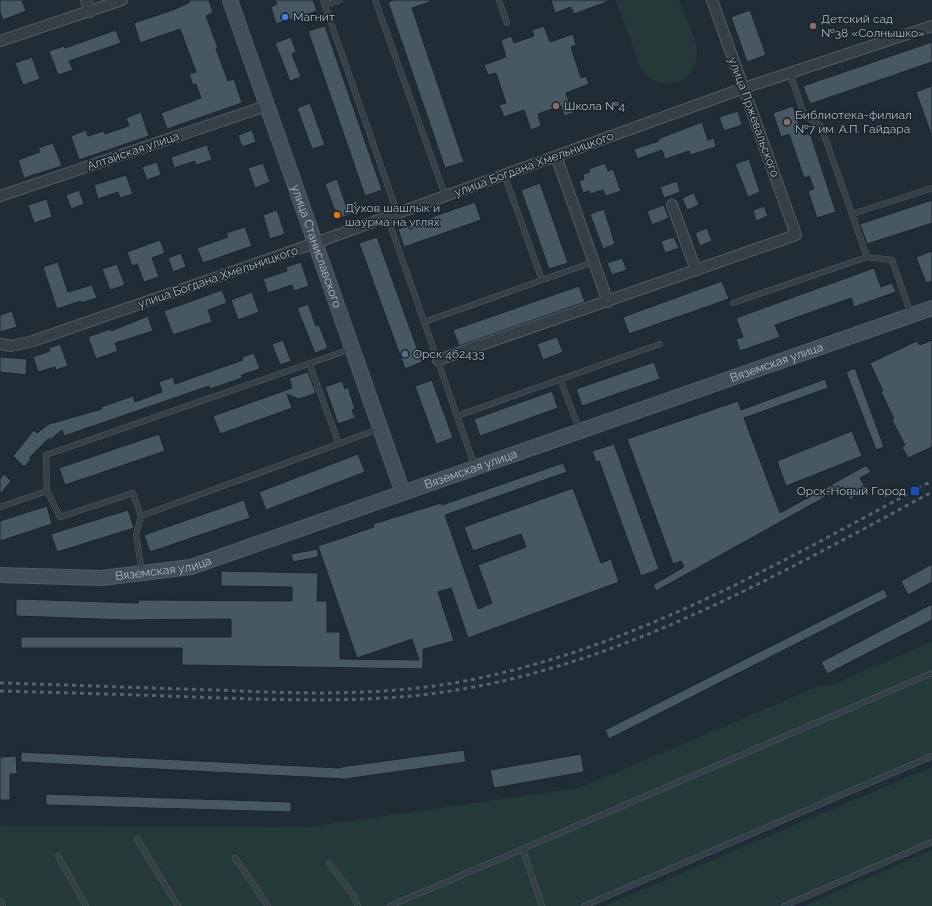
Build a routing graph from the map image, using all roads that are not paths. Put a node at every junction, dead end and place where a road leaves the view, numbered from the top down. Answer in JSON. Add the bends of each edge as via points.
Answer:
{"nodes":[{"id":1,"x":86,"y":0,"type":"edge"},
{"id":2,"x":122,"y":0,"type":"edge"},
{"id":3,"x":230,"y":0,"type":"edge"},
{"id":4,"x":340,"y":0,"type":"edge"},
{"id":5,"x":375,"y":0,"type":"edge"},
{"id":6,"x":499,"y":0,"type":"edge"},
{"id":7,"x":712,"y":0,"type":"edge"},
{"id":8,"x":324,"y":3,"type":"edge"},
{"id":9,"x":90,"y":12,"type":"junction"},
{"id":10,"x":507,"y":23,"type":"dead end"},
{"id":11,"x":932,"y":28,"type":"edge"},
{"id":12,"x":0,"y":41,"type":"edge"},
{"id":13,"x":790,"y":73,"type":"junction"},
{"id":14,"x":744,"y":88,"type":"junction"},
{"id":15,"x":266,"y":106,"type":"junction"},
{"id":16,"x":556,"y":156,"type":"junction"},
{"id":17,"x":504,"y":174,"type":"junction"},
{"id":18,"x":932,"y":188,"type":"edge"},
{"id":19,"x":445,"y":195,"type":"junction"},
{"id":20,"x":0,"y":196,"type":"edge"},
{"id":21,"x":672,"y":205,"type":"dead end"},
{"id":22,"x":397,"y":212,"type":"junction"},
{"id":23,"x":852,"y":214,"type":"junction"},
{"id":24,"x":387,"y":216,"type":"junction"},
{"id":25,"x":315,"y":243,"type":"junction"},
{"id":26,"x":867,"y":256,"type":"junction"},
{"id":27,"x":593,"y":262,"type":"junction"},
{"id":28,"x":696,"y":270,"type":"junction"},
{"id":29,"x":542,"y":280,"type":"junction"},
{"id":30,"x":608,"y":302,"type":"junction"},
{"id":31,"x":733,"y":303,"type":"dead end"},
{"id":32,"x":932,"y":308,"type":"edge"},
{"id":33,"x":912,"y":316,"type":"junction"},
{"id":34,"x":424,"y":322,"type":"junction"},
{"id":35,"x":0,"y":344,"type":"edge"},
{"id":36,"x":660,"y":344,"type":"dead end"},
{"id":37,"x":352,"y":348,"type":"junction"},
{"id":38,"x":438,"y":360,"type":"junction"},
{"id":39,"x":309,"y":363,"type":"junction"},
{"id":40,"x":560,"y":380,"type":"junction"},
{"id":41,"x":457,"y":416,"type":"junction"},
{"id":42,"x":380,"y":429,"type":"junction"},
{"id":43,"x":580,"y":431,"type":"junction"},
{"id":44,"x":339,"y":444,"type":"junction"},
{"id":45,"x":476,"y":468,"type":"junction"},
{"id":46,"x":47,"y":491,"type":"junction"},
{"id":47,"x":403,"y":493,"type":"junction"},
{"id":48,"x":0,"y":507,"type":"edge"},
{"id":49,"x":141,"y":516,"type":"junction"},
{"id":50,"x":142,"y":573,"type":"junction"},
{"id":51,"x":0,"y":575,"type":"edge"},
{"id":52,"x":932,"y":673,"type":"edge"},
{"id":53,"x":932,"y":756,"type":"edge"},
{"id":54,"x":137,"y":839,"type":"dead end"},
{"id":55,"x":932,"y":842,"type":"edge"},
{"id":56,"x":523,"y":850,"type":"junction"},
{"id":57,"x":58,"y":856,"type":"dead end"},
{"id":58,"x":236,"y":858,"type":"dead end"},
{"id":59,"x":329,"y":864,"type":"dead end"},
{"id":60,"x":0,"y":901,"type":"edge"},
{"id":61,"x":3,"y":906,"type":"edge"},
{"id":62,"x":86,"y":906,"type":"edge"},
{"id":63,"x":178,"y":906,"type":"edge"},
{"id":64,"x":268,"y":906,"type":"edge"},
{"id":65,"x":358,"y":906,"type":"edge"},
{"id":66,"x":390,"y":906,"type":"edge"},
{"id":67,"x":542,"y":906,"type":"edge"},
{"id":68,"x":584,"y":906,"type":"edge"},
{"id":69,"x":784,"y":906,"type":"edge"}],
"edges":[{"from":1,"to":9,"type":"street"},
{"from":2,"to":9,"type":"street"},
{"from":3,"to":15,"type":"main road","name":"улица Станиславского"},
{"from":4,"to":8,"type":"lane"},
{"from":5,"to":19,"type":"lane"},
{"from":6,"to":10,"type":"lane"},
{"from":7,"to":14,"type":"street","name":"улица Пржевальского"},
{"from":8,"to":22,"type":"lane"},
{"from":9,"to":12,"type":"street"},
{"from":11,"to":13,"type":"street","name":"улица Богдана Хмельницкого"},
{"from":13,"to":14,"type":"street","name":"улица Богдана Хмельницкого"},
{"from":13,"to":23,"type":"lane","via":[[804,115],[820,126]]},
{"from":14,"to":16,"type":"street","name":"улица Богдана Хмельницкого"},
{"from":14,"to":28,"type":"street","name":"улица Пржевальского","via":[[796,235]]},
{"from":15,"to":20,"type":"street","name":"Алтайская улица"},
{"from":15,"to":25,"type":"main road","name":"улица Станиславского"},
{"from":16,"to":17,"type":"street","name":"улица Богдана Хмельницкого"},
{"from":16,"to":27,"type":"street"},
{"from":17,"to":19,"type":"street","name":"улица Богдана Хмельницкого"},
{"from":17,"to":29,"type":"lane"},
{"from":18,"to":23,"type":"lane"},
{"from":19,"to":22,"type":"street","name":"улица Богдана Хмельницкого"},
{"from":21,"to":28,"type":"street"},
{"from":22,"to":24,"type":"street","name":"улица Богдана Хмельницкого"},
{"from":23,"to":26,"type":"lane"},
{"from":24,"to":25,"type":"street","name":"улица Богдана Хмельницкого"},
{"from":24,"to":34,"type":"lane"},
{"from":25,"to":35,"type":"street","name":"улица Богдана Хмельницкого","via":[[33,341],[11,346]]},
{"from":25,"to":37,"type":"main road","name":"улица Станиславского"},
{"from":26,"to":31,"type":"lane"},
{"from":26,"to":33,"type":"lane","via":[[892,260]]},
{"from":27,"to":29,"type":"lane"},
{"from":27,"to":30,"type":"street"},
{"from":28,"to":30,"type":"street"},
{"from":29,"to":34,"type":"lane"},
{"from":30,"to":38,"type":"street"},
{"from":32,"to":33,"type":"main road","name":"Вяземская улица"},
{"from":33,"to":43,"type":"main road","name":"Вяземская улица"},
{"from":34,"to":38,"type":"lane"},
{"from":36,"to":40,"type":"lane"},
{"from":37,"to":39,"type":"lane"},
{"from":37,"to":42,"type":"main road","name":"улица Станиславского"},
{"from":38,"to":41,"type":"lane"},
{"from":39,"to":44,"type":"lane"},
{"from":39,"to":46,"type":"lane","via":[[46,455]]},
{"from":40,"to":41,"type":"lane"},
{"from":40,"to":43,"type":"lane"},
{"from":41,"to":45,"type":"lane"},
{"from":42,"to":44,"type":"lane"},
{"from":42,"to":47,"type":"main road","name":"улица Станиславского"},
{"from":43,"to":45,"type":"main road","name":"Вяземская улица"},
{"from":44,"to":49,"type":"lane"},
{"from":45,"to":47,"type":"main road","name":"Вяземская улица"},
{"from":46,"to":48,"type":"lane"},
{"from":46,"to":49,"type":"lane","via":[[60,517],[133,493]]},
{"from":47,"to":50,"type":"main road","name":"Вяземская улица","via":[[191,567]]},
{"from":49,"to":50,"type":"lane","via":[[136,534]]},
{"from":50,"to":51,"type":"main road","name":"Вяземская улица","via":[[102,578]]},
{"from":52,"to":56,"type":"lane"},
{"from":53,"to":68,"type":"lane"},
{"from":54,"to":63,"type":"lane"},
{"from":55,"to":69,"type":"lane"},
{"from":56,"to":66,"type":"lane"},
{"from":56,"to":67,"type":"lane"},
{"from":57,"to":62,"type":"lane"},
{"from":58,"to":64,"type":"lane"},
{"from":59,"to":65,"type":"lane","via":[[353,895]]},
{"from":60,"to":61,"type":"lane"}]}
